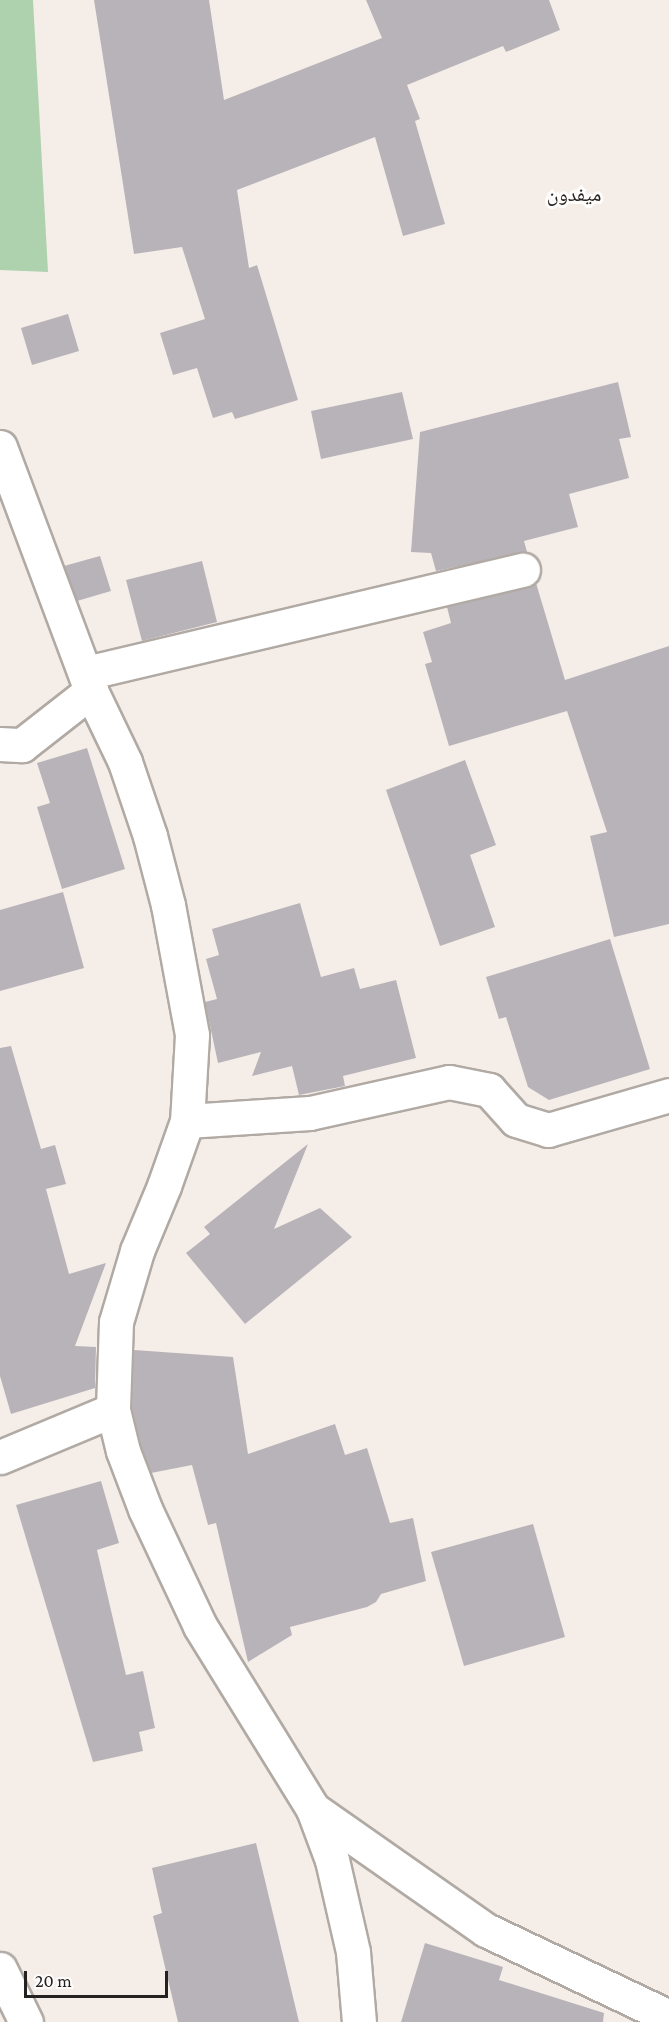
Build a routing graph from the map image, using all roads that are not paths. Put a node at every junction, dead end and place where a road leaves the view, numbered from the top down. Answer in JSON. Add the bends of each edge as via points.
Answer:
{"nodes":[{"id":1,"x":0,"y":447,"type":"edge"},
{"id":2,"x":523,"y":570,"type":"dead end"},
{"id":3,"x":88,"y":682,"type":"junction"},
{"id":4,"x":0,"y":744,"type":"edge"},
{"id":5,"x":669,"y":1095,"type":"edge"},
{"id":6,"x":187,"y":1121,"type":"junction"},
{"id":7,"x":113,"y":1410,"type":"junction"},
{"id":8,"x":0,"y":1457,"type":"edge"},
{"id":9,"x":313,"y":1809,"type":"junction"},
{"id":10,"x":0,"y":1969,"type":"edge"},
{"id":11,"x":669,"y":2017,"type":"edge"},
{"id":12,"x":26,"y":2022,"type":"edge"},
{"id":13,"x":359,"y":2022,"type":"edge"}],
"edges":[{"from":1,"to":3,"type":"street"},
{"from":2,"to":3,"type":"street"},
{"from":3,"to":4,"type":"street","via":[[22,745]]},
{"from":3,"to":6,"type":"street","via":[[125,762],[168,905],[192,1035]]},
{"from":5,"to":6,"type":"street","via":[[548,1130],[516,1120],[489,1090],[449,1082],[310,1113]]},
{"from":6,"to":7,"type":"street","via":[[137,1251],[116,1322]]},
{"from":7,"to":8,"type":"street"},
{"from":7,"to":9,"type":"street","via":[[123,1451],[145,1509],[200,1626]]},
{"from":9,"to":11,"type":"street","via":[[486,1930]]},
{"from":9,"to":13,"type":"street","via":[[332,1860],[353,1952]]},
{"from":10,"to":12,"type":"street"}]}
